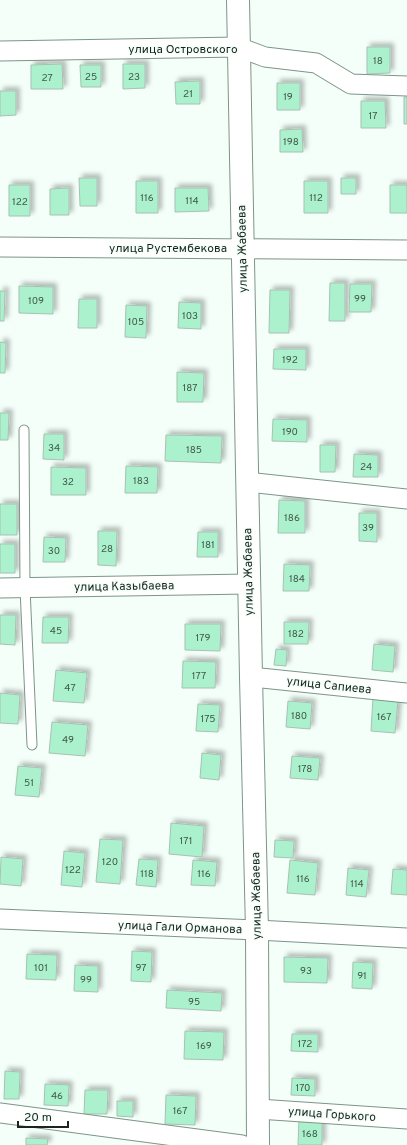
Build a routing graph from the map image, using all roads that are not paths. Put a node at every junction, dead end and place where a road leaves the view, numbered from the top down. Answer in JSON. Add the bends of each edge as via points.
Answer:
{"nodes":[{"id":1,"x":238,"y":0,"type":"edge"},
{"id":2,"x":238,"y":46,"type":"junction"},
{"id":3,"x":0,"y":51,"type":"edge"},
{"id":4,"x":407,"y":86,"type":"edge"},
{"id":5,"x":0,"y":247,"type":"edge"},
{"id":6,"x":242,"y":248,"type":"junction"},
{"id":7,"x":407,"y":250,"type":"edge"},
{"id":8,"x":24,"y":430,"type":"dead end"},
{"id":9,"x":247,"y":482,"type":"junction"},
{"id":10,"x":407,"y":499,"type":"edge"},
{"id":11,"x":249,"y":584,"type":"junction"},
{"id":12,"x":0,"y":588,"type":"edge"},
{"id":13,"x":25,"y":588,"type":"junction"},
{"id":14,"x":251,"y":677,"type":"junction"},
{"id":15,"x":407,"y":693,"type":"edge"},
{"id":16,"x":32,"y":745,"type":"dead end"},
{"id":17,"x":0,"y":920,"type":"edge"},
{"id":18,"x":257,"y":930,"type":"junction"},
{"id":19,"x":407,"y":938,"type":"edge"},
{"id":20,"x":258,"y":1109,"type":"junction"},
{"id":21,"x":0,"y":1113,"type":"edge"},
{"id":22,"x":407,"y":1119,"type":"edge"},
{"id":23,"x":242,"y":1145,"type":"edge"},
{"id":24,"x":258,"y":1145,"type":"edge"}],
"edges":[{"from":1,"to":2,"type":"street","name":"улица Жабаева"},
{"from":2,"to":3,"type":"street","name":"улица Островского"},
{"from":2,"to":4,"type":"street","name":"улица Островского","via":[[265,56],[316,63],[352,84]]},
{"from":2,"to":6,"type":"street","name":"улица Жабаева"},
{"from":5,"to":6,"type":"street","name":"улица Рустембекова"},
{"from":6,"to":7,"type":"street","name":"улица Рустембекова"},
{"from":6,"to":9,"type":"street","name":"улица Жабаева"},
{"from":8,"to":13,"type":"lane"},
{"from":9,"to":10,"type":"street"},
{"from":9,"to":11,"type":"street","name":"улица Жабаева"},
{"from":11,"to":13,"type":"street","name":"улица Казыбаева"},
{"from":11,"to":14,"type":"street","name":"улица Жабаева"},
{"from":12,"to":13,"type":"street","name":"улица Казыбаева"},
{"from":13,"to":16,"type":"lane"},
{"from":14,"to":15,"type":"street","name":"улица Сапиева"},
{"from":14,"to":18,"type":"street","name":"улица Жабаева"},
{"from":17,"to":18,"type":"street","name":"улица Гали Орманова"},
{"from":18,"to":19,"type":"street","name":"улица Гали Орманова"},
{"from":18,"to":20,"type":"street","name":"улица Жабаева"},
{"from":20,"to":22,"type":"street","name":"улица Горького"},
{"from":20,"to":24,"type":"street","name":"улица Жабаева"},
{"from":21,"to":23,"type":"street"}]}
